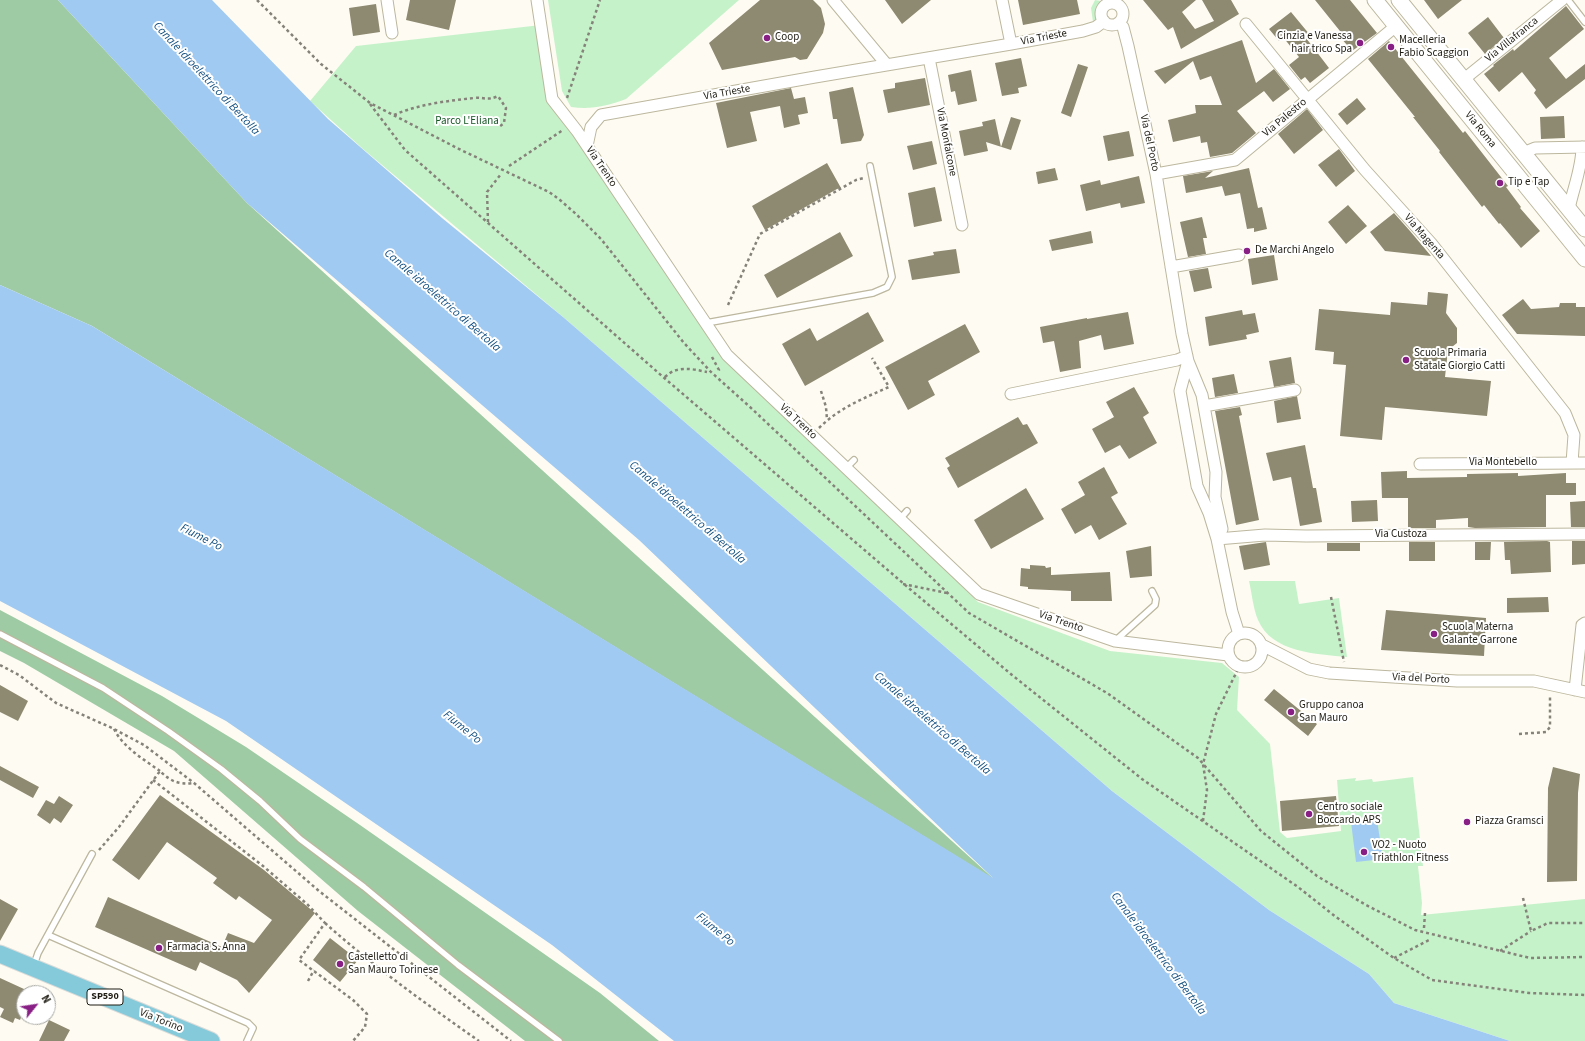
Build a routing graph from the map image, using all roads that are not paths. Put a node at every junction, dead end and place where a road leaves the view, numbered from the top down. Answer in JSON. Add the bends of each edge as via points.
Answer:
{"nodes":[{"id":1,"x":387,"y":0,"type":"edge"},
{"id":2,"x":537,"y":0,"type":"edge"},
{"id":3,"x":833,"y":0,"type":"edge"},
{"id":4,"x":1002,"y":0,"type":"edge"},
{"id":5,"x":1375,"y":0,"type":"edge"},
{"id":6,"x":1399,"y":0,"type":"edge"},
{"id":7,"x":1562,"y":0,"type":"edge"},
{"id":8,"x":1568,"y":0,"type":"edge"},
{"id":9,"x":1114,"y":2,"type":"edge"},
{"id":10,"x":1104,"y":21,"type":"junction"},
{"id":11,"x":1585,"y":22,"type":"edge"},
{"id":12,"x":1118,"y":23,"type":"junction"},
{"id":13,"x":1246,"y":24,"type":"dead end"},
{"id":14,"x":1412,"y":27,"type":"junction"},
{"id":15,"x":392,"y":33,"type":"dead end"},
{"id":16,"x":1011,"y":44,"type":"junction"},
{"id":17,"x":930,"y":58,"type":"junction"},
{"id":18,"x":887,"y":65,"type":"junction"},
{"id":19,"x":1463,"y":80,"type":"junction"},
{"id":20,"x":1307,"y":99,"type":"junction"},
{"id":21,"x":587,"y":146,"type":"junction"},
{"id":22,"x":1583,"y":147,"type":"edge"},
{"id":23,"x":1521,"y":163,"type":"junction"},
{"id":24,"x":870,"y":166,"type":"dead end"},
{"id":25,"x":1156,"y":174,"type":"junction"},
{"id":26,"x":1569,"y":209,"type":"junction"},
{"id":27,"x":962,"y":225,"type":"dead end"},
{"id":28,"x":1584,"y":228,"type":"edge"},
{"id":29,"x":1239,"y":256,"type":"dead end"},
{"id":30,"x":1585,"y":259,"type":"edge"},
{"id":31,"x":1171,"y":267,"type":"junction"},
{"id":32,"x":705,"y":323,"type":"junction"},
{"id":33,"x":1188,"y":358,"type":"junction"},
{"id":34,"x":1295,"y":390,"type":"dead end"},
{"id":35,"x":1011,"y":394,"type":"dead end"},
{"id":36,"x":1181,"y":396,"type":"junction"},
{"id":37,"x":1203,"y":401,"type":"junction"},
{"id":38,"x":1572,"y":463,"type":"junction"},
{"id":39,"x":1585,"y":463,"type":"edge"},
{"id":40,"x":1420,"y":464,"type":"dead end"},
{"id":41,"x":1216,"y":478,"type":"junction"},
{"id":42,"x":1196,"y":480,"type":"junction"},
{"id":43,"x":1585,"y":534,"type":"edge"},
{"id":44,"x":1217,"y":539,"type":"junction"},
{"id":45,"x":1152,"y":591,"type":"dead end"},
{"id":46,"x":1585,"y":624,"type":"edge"},
{"id":47,"x":0,"y":634,"type":"edge"},
{"id":48,"x":1239,"y":634,"type":"junction"},
{"id":49,"x":1115,"y":641,"type":"junction"},
{"id":50,"x":1262,"y":646,"type":"junction"},
{"id":51,"x":1228,"y":655,"type":"junction"},
{"id":52,"x":1580,"y":691,"type":"edge"},
{"id":53,"x":92,"y":854,"type":"road end"},
{"id":54,"x":48,"y":935,"type":"junction"},
{"id":55,"x":0,"y":954,"type":"edge"},
{"id":56,"x":33,"y":968,"type":"junction"},
{"id":57,"x":210,"y":1041,"type":"edge"},
{"id":58,"x":247,"y":1041,"type":"edge"},
{"id":59,"x":559,"y":1041,"type":"edge"}],
"edges":[{"from":1,"to":15,"type":"street"},
{"from":2,"to":21,"type":"street","name":"Via Trento","via":[[552,99]]},
{"from":3,"to":18,"type":"street"},
{"from":4,"to":16,"type":"street"},
{"from":5,"to":14,"type":"main road","name":"Via Roma"},
{"from":6,"to":14,"type":"main road","name":"Via Roma"},
{"from":7,"to":19,"type":"street","name":"Via Villafranca"},
{"from":8,"to":11,"type":"lane"},
{"from":9,"to":10,"type":"street","via":[[1103,8],[1101,16]]},
{"from":9,"to":12,"type":"street","via":[[1123,12]]},
{"from":10,"to":12,"type":"street","via":[[1111,25]]},
{"from":10,"to":16,"type":"street","name":"Via Trieste","via":[[1083,31]]},
{"from":12,"to":25,"type":"street","name":"Via del Porto","via":[[1123,27],[1128,46]]},
{"from":13,"to":20,"type":"street","name":"Via Magenta"},
{"from":14,"to":19,"type":"main road","name":"Via Roma"},
{"from":14,"to":20,"type":"street","name":"Via Palestro"},
{"from":14,"to":23,"type":"main road","name":"Via Roma"},
{"from":16,"to":17,"type":"street","name":"Via Trieste"},
{"from":17,"to":18,"type":"street","name":"Via Trieste"},
{"from":17,"to":27,"type":"street","name":"Via Monfalcone"},
{"from":18,"to":21,"type":"street","name":"Via Trieste","via":[[601,115],[590,127]]},
{"from":19,"to":23,"type":"main road","name":"Via Roma"},
{"from":20,"to":25,"type":"street","name":"Via Palestro","via":[[1235,160]]},
{"from":20,"to":38,"type":"street","name":"Via Magenta","via":[[1365,170],[1431,243],[1564,413],[1574,435]]},
{"from":21,"to":32,"type":"street","name":"Via Trento"},
{"from":22,"to":23,"type":"street","via":[[1535,148]]},
{"from":22,"to":26,"type":"street"},
{"from":23,"to":26,"type":"main road","name":"Via Roma"},
{"from":23,"to":30,"type":"main road","name":"Via Roma","via":[[1527,192]]},
{"from":24,"to":32,"type":"lane","via":[[892,277],[887,287],[873,293]]},
{"from":25,"to":31,"type":"street","name":"Via del Porto"},
{"from":26,"to":28,"type":"main road","name":"Via Roma"},
{"from":29,"to":31,"type":"street"},
{"from":31,"to":33,"type":"street","name":"Via del Porto"},
{"from":32,"to":49,"type":"street","name":"Via Trento","via":[[727,355],[812,436],[850,464],[904,515],[979,594]]},
{"from":33,"to":35,"type":"street"},
{"from":33,"to":36,"type":"street","name":"Via del Porto"},
{"from":33,"to":37,"type":"street","name":"Via del Porto"},
{"from":34,"to":37,"type":"street"},
{"from":36,"to":37,"type":"street","via":[[1188,389],[1195,388]]},
{"from":36,"to":42,"type":"street","name":"Via del Porto"},
{"from":37,"to":41,"type":"street","name":"Via del Porto"},
{"from":38,"to":39,"type":"street","name":"Via Montebello"},
{"from":38,"to":40,"type":"street","name":"Via Montebello"},
{"from":41,"to":42,"type":"street","via":[[1212,487],[1205,488]]},
{"from":41,"to":44,"type":"street","name":"Via del Porto","via":[[1215,497],[1222,530]]},
{"from":42,"to":44,"type":"street","name":"Via del Porto"},
{"from":43,"to":44,"type":"street","name":"Via Custoza","via":[[1265,535]]},
{"from":44,"to":48,"type":"street","name":"Via del Porto"},
{"from":45,"to":49,"type":"lane","via":[[1156,599],[1155,605]]},
{"from":46,"to":52,"type":"street","via":[[1582,625]]},
{"from":47,"to":59,"type":"lane","via":[[103,688],[216,765],[260,801],[300,839]]},
{"from":48,"to":50,"type":"street","via":[[1250,633],[1260,640]]},
{"from":48,"to":51,"type":"street","via":[[1234,636],[1229,645]]},
{"from":49,"to":51,"type":"street","name":"Via Trento"},
{"from":50,"to":51,"type":"street","via":[[1262,656],[1255,665],[1245,668],[1235,664]]},
{"from":50,"to":52,"type":"street","name":"Via del Porto","via":[[1309,669],[1347,674],[1457,680],[1534,681]]},
{"from":53,"to":54,"type":"lane"},
{"from":54,"to":56,"type":"lane"},
{"from":54,"to":58,"type":"lane","via":[[248,1022],[252,1028]]},
{"from":55,"to":56,"type":"main road","name":"Via Torino","number":"SP590"},
{"from":56,"to":57,"type":"main road","name":"Via Torino","number":"SP590"}]}
